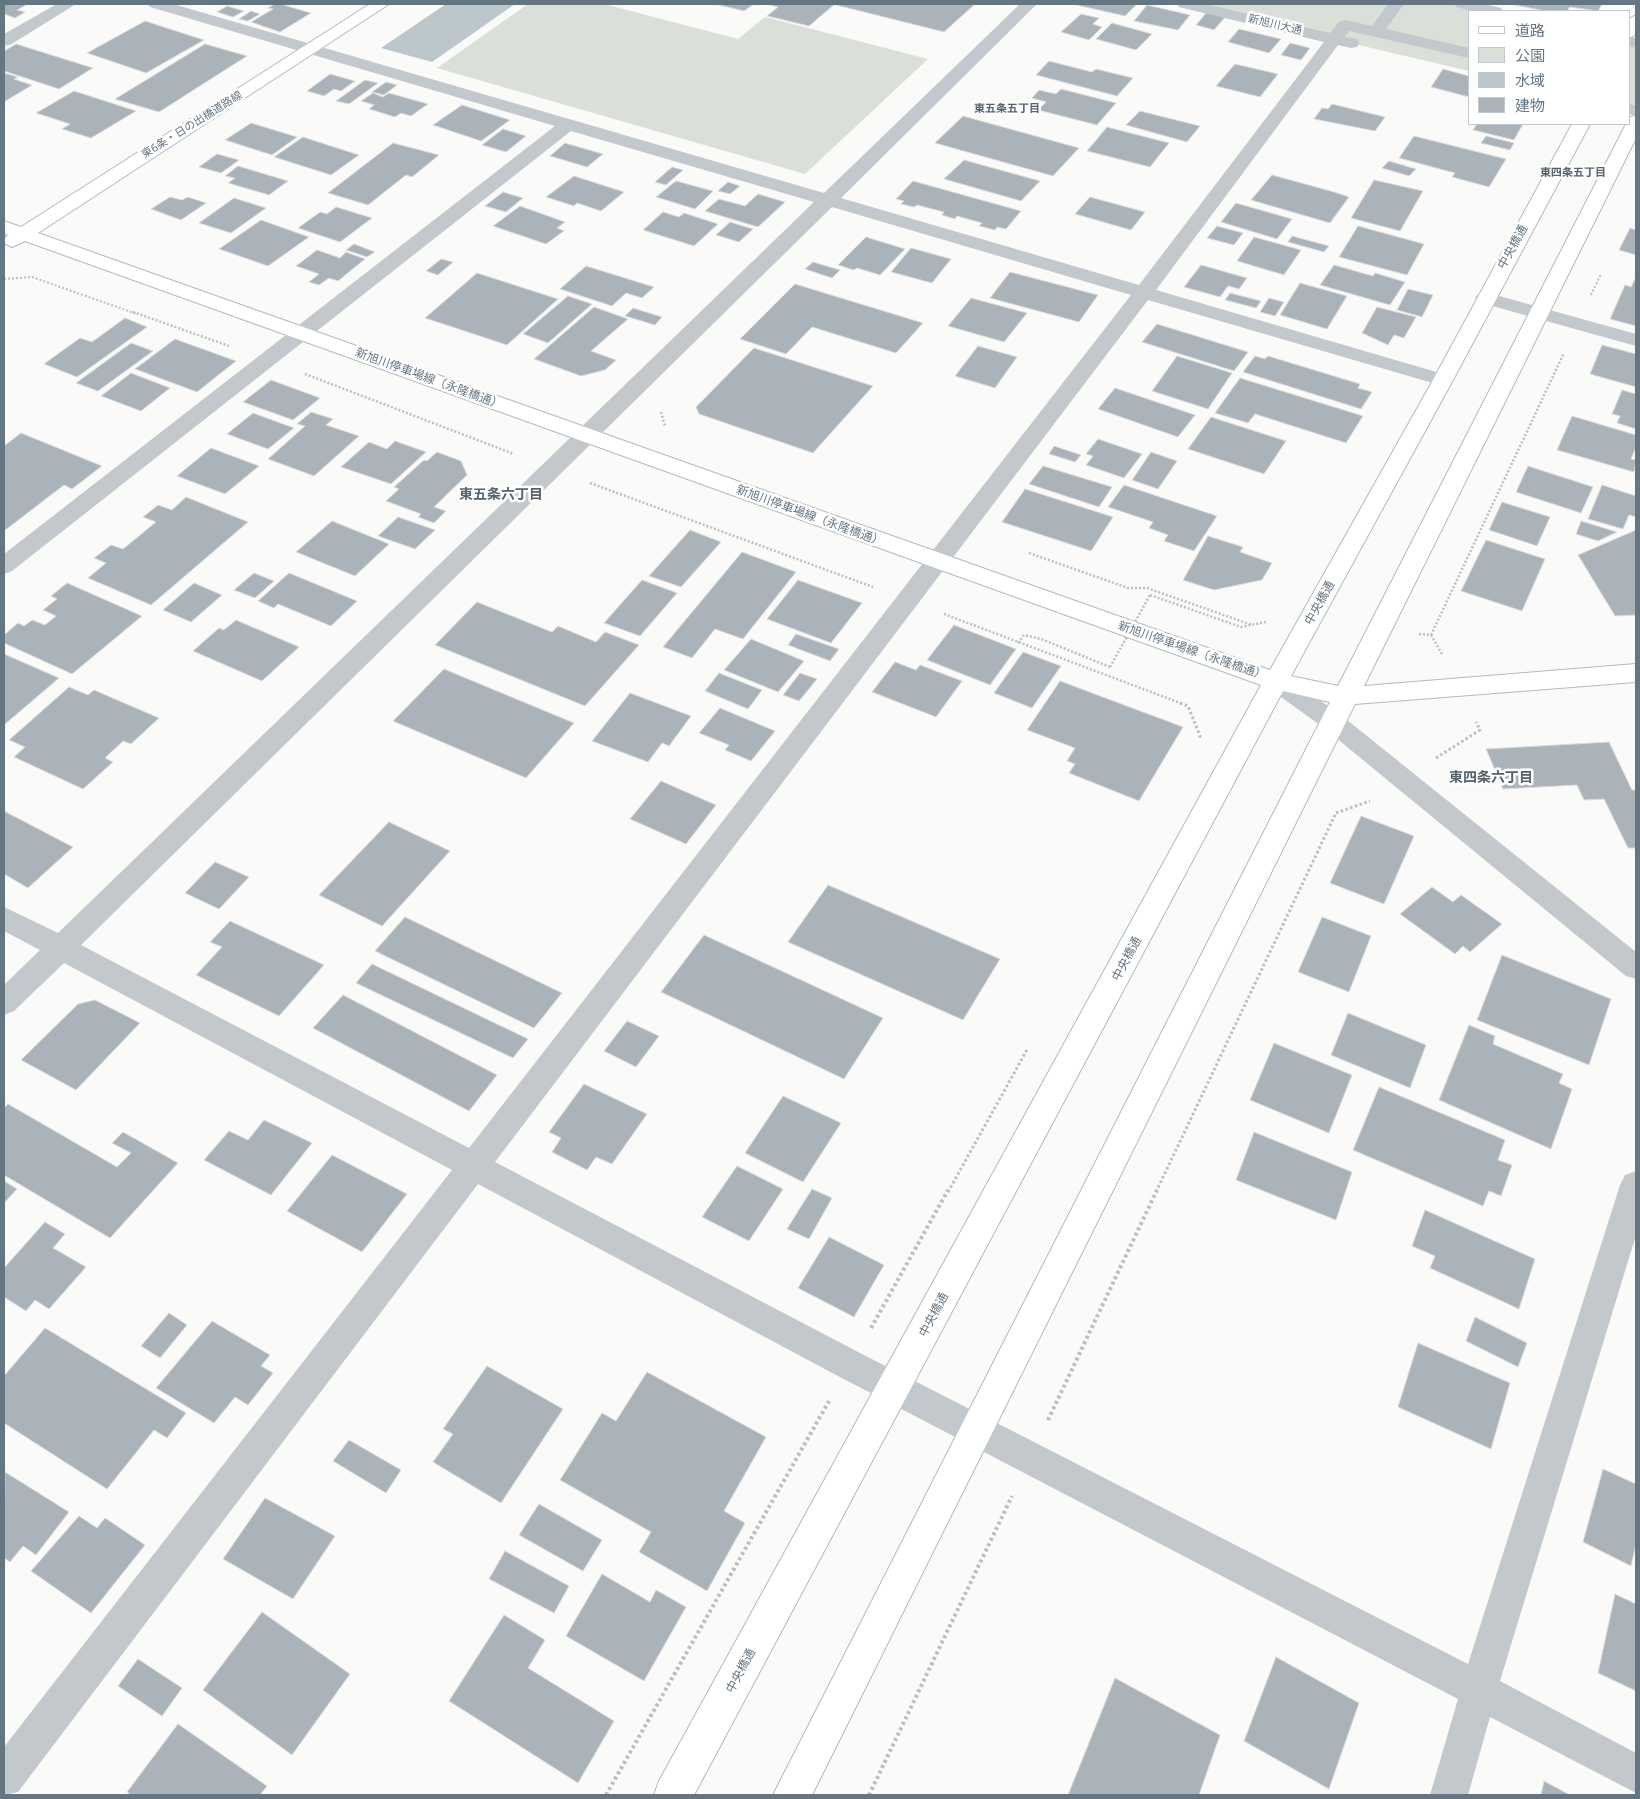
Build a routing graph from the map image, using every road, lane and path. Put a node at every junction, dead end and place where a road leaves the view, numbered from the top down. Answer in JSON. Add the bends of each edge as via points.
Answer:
{"nodes":[{"id":1,"x":68,"y":4,"type":"edge"},
{"id":2,"x":156,"y":4,"type":"edge"},
{"id":3,"x":381,"y":4,"type":"edge"},
{"id":4,"x":1029,"y":4,"type":"edge"},
{"id":5,"x":1185,"y":4,"type":"edge"},
{"id":6,"x":1395,"y":4,"type":"edge"},
{"id":7,"x":1462,"y":4,"type":"edge"},
{"id":8,"x":1490,"y":10,"type":"edge"},
{"id":9,"x":1636,"y":20,"type":"edge"},
{"id":10,"x":1630,"y":31,"type":"edge"},
{"id":11,"x":1376,"y":32,"type":"junction"},
{"id":12,"x":1335,"y":39,"type":"junction"},
{"id":13,"x":4,"y":40,"type":"edge"},
{"id":14,"x":1364,"y":46,"type":"dead end"},
{"id":15,"x":311,"y":50,"type":"junction"},
{"id":16,"x":1468,"y":53,"type":"edge"},
{"id":17,"x":1636,"y":121,"type":"edge"},
{"id":18,"x":569,"y":124,"type":"junction"},
{"id":19,"x":1580,"y":125,"type":"edge"},
{"id":20,"x":828,"y":200,"type":"junction"},
{"id":21,"x":13,"y":230,"type":"edge"},
{"id":22,"x":4,"y":246,"type":"edge"},
{"id":23,"x":1603,"y":271,"type":"dead end"},
{"id":24,"x":4,"y":279,"type":"edge"},
{"id":25,"x":1144,"y":292,"type":"junction"},
{"id":26,"x":1485,"y":298,"type":"junction"},
{"id":27,"x":1539,"y":313,"type":"junction"},
{"id":28,"x":1578,"y":324,"type":"junction"},
{"id":29,"x":302,"y":333,"type":"junction"},
{"id":30,"x":1636,"y":340,"type":"edge"},
{"id":31,"x":267,"y":359,"type":"junction"},
{"id":32,"x":1443,"y":380,"type":"junction"},
{"id":33,"x":659,"y":405,"type":"dead end"},
{"id":34,"x":665,"y":426,"type":"dead end"},
{"id":35,"x":585,"y":435,"type":"junction"},
{"id":36,"x":552,"y":469,"type":"junction"},
{"id":37,"x":936,"y":560,"type":"junction"},
{"id":38,"x":4,"y":566,"type":"edge"},
{"id":39,"x":1128,"y":588,"type":"dead end"},
{"id":40,"x":906,"y":599,"type":"junction"},
{"id":41,"x":1270,"y":621,"type":"dead end"},
{"id":42,"x":1252,"y":625,"type":"junction"},
{"id":43,"x":1018,"y":642,"type":"junction"},
{"id":44,"x":1442,"y":654,"type":"dead end"},
{"id":45,"x":1636,"y":673,"type":"edge"},
{"id":46,"x":1276,"y":680,"type":"junction"},
{"id":47,"x":1345,"y":696,"type":"junction"},
{"id":48,"x":1332,"y":722,"type":"junction"},
{"id":49,"x":1197,"y":744,"type":"dead end"},
{"id":50,"x":1371,"y":800,"type":"dead end"},
{"id":51,"x":4,"y":918,"type":"edge"},
{"id":52,"x":61,"y":947,"type":"junction"},
{"id":53,"x":1636,"y":968,"type":"edge"},
{"id":54,"x":4,"y":1003,"type":"edge"},
{"id":55,"x":1031,"y":1043,"type":"dead end"},
{"id":56,"x":474,"y":1165,"type":"junction"},
{"id":57,"x":1636,"y":1185,"type":"edge"},
{"id":58,"x":850,"y":1365,"type":"junction"},
{"id":59,"x":894,"y":1388,"type":"junction"},
{"id":60,"x":976,"y":1431,"type":"junction"},
{"id":61,"x":1029,"y":1460,"type":"junction"},
{"id":62,"x":1479,"y":1690,"type":"junction"},
{"id":63,"x":1636,"y":1774,"type":"edge"},
{"id":64,"x":4,"y":1778,"type":"edge"},
{"id":65,"x":606,"y":1795,"type":"edge"},
{"id":66,"x":673,"y":1795,"type":"edge"},
{"id":67,"x":792,"y":1795,"type":"edge"},
{"id":68,"x":869,"y":1795,"type":"edge"},
{"id":69,"x":1449,"y":1795,"type":"edge"}],
"edges":[{"from":1,"to":13,"type":"street"},
{"from":2,"to":15,"type":"street"},
{"from":3,"to":15,"type":"street","name":"東6条・日の出橋道路線"},
{"from":4,"to":20,"type":"street"},
{"from":5,"to":12,"type":"street","name":"新旭川大通"},
{"from":6,"to":11,"type":"street"},
{"from":7,"to":8,"type":"street"},
{"from":9,"to":10,"type":"street"},
{"from":11,"to":12,"type":"street","via":[[1346,25]]},
{"from":11,"to":16,"type":"street"},
{"from":12,"to":14,"type":"street","name":"新旭川大通"},
{"from":12,"to":25,"type":"street"},
{"from":15,"to":18,"type":"street"},
{"from":15,"to":21,"type":"street","name":"東6条・日の出橋道路線"},
{"from":17,"to":27,"type":"street"},
{"from":18,"to":20,"type":"street"},
{"from":18,"to":29,"type":"street"},
{"from":19,"to":26,"type":"street","name":"中央橋通"},
{"from":20,"to":25,"type":"street"},
{"from":20,"to":35,"type":"street"},
{"from":21,"to":22,"type":"street","name":"東6条・日の出橋道路線"},
{"from":21,"to":29,"type":"street","name":"新旭川停車場線（永隆橋通）"},
{"from":23,"to":28,"type":"path"},
{"from":24,"to":31,"type":"path","via":[[32,277]]},
{"from":25,"to":32,"type":"street"},
{"from":25,"to":37,"type":"street"},
{"from":26,"to":27,"type":"street"},
{"from":26,"to":32,"type":"street","name":"中央橋通"},
{"from":27,"to":28,"type":"street"},
{"from":27,"to":47,"type":"street"},
{"from":28,"to":30,"type":"street"},
{"from":28,"to":44,"type":"path","via":[[1431,635]]},
{"from":29,"to":31,"type":"street"},
{"from":29,"to":35,"type":"street","name":"新旭川停車場線（永隆橋通）"},
{"from":31,"to":36,"type":"path"},
{"from":31,"to":38,"type":"street"},
{"from":32,"to":46,"type":"street","name":"中央橋通"},
{"from":33,"to":34,"type":"path"},
{"from":35,"to":36,"type":"street"},
{"from":35,"to":37,"type":"street","name":"新旭川停車場線（永隆橋通）"},
{"from":36,"to":40,"type":"path"},
{"from":36,"to":52,"type":"street"},
{"from":37,"to":40,"type":"street"},
{"from":37,"to":46,"type":"street","name":"新旭川停車場線（永隆橋通）"},
{"from":39,"to":42,"type":"path","via":[[1147,588]]},
{"from":40,"to":43,"type":"path"},
{"from":40,"to":56,"type":"street"},
{"from":41,"to":42,"type":"path"},
{"from":42,"to":43,"type":"path","bridge":true,"via":[[1241,627],[1150,595],[1110,667],[1032,637],[1024,635]]},
{"from":43,"to":49,"type":"path","via":[[1188,706],[1200,736]]},
{"from":45,"to":47,"type":"street","name":"新旭川停車場線（永隆橋通）"},
{"from":46,"to":47,"type":"street","name":"新旭川停車場線（永隆橋通）"},
{"from":46,"to":48,"type":"street"},
{"from":46,"to":59,"type":"street","name":"中央橋通"},
{"from":47,"to":48,"type":"street"},
{"from":48,"to":53,"type":"street"},
{"from":48,"to":60,"type":"street"},
{"from":50,"to":61,"type":"path","via":[[1336,814]]},
{"from":51,"to":52,"type":"street"},
{"from":52,"to":54,"type":"street"},
{"from":52,"to":56,"type":"street"},
{"from":55,"to":58,"type":"path"},
{"from":56,"to":58,"type":"street"},
{"from":56,"to":64,"type":"street"},
{"from":57,"to":62,"type":"street"},
{"from":58,"to":59,"type":"street"},
{"from":58,"to":65,"type":"path"},
{"from":59,"to":60,"type":"street"},
{"from":59,"to":66,"type":"street","name":"中央橋通"},
{"from":60,"to":61,"type":"street"},
{"from":60,"to":67,"type":"street"},
{"from":61,"to":62,"type":"street"},
{"from":61,"to":68,"type":"path"},
{"from":62,"to":63,"type":"street"},
{"from":62,"to":69,"type":"street"}]}
